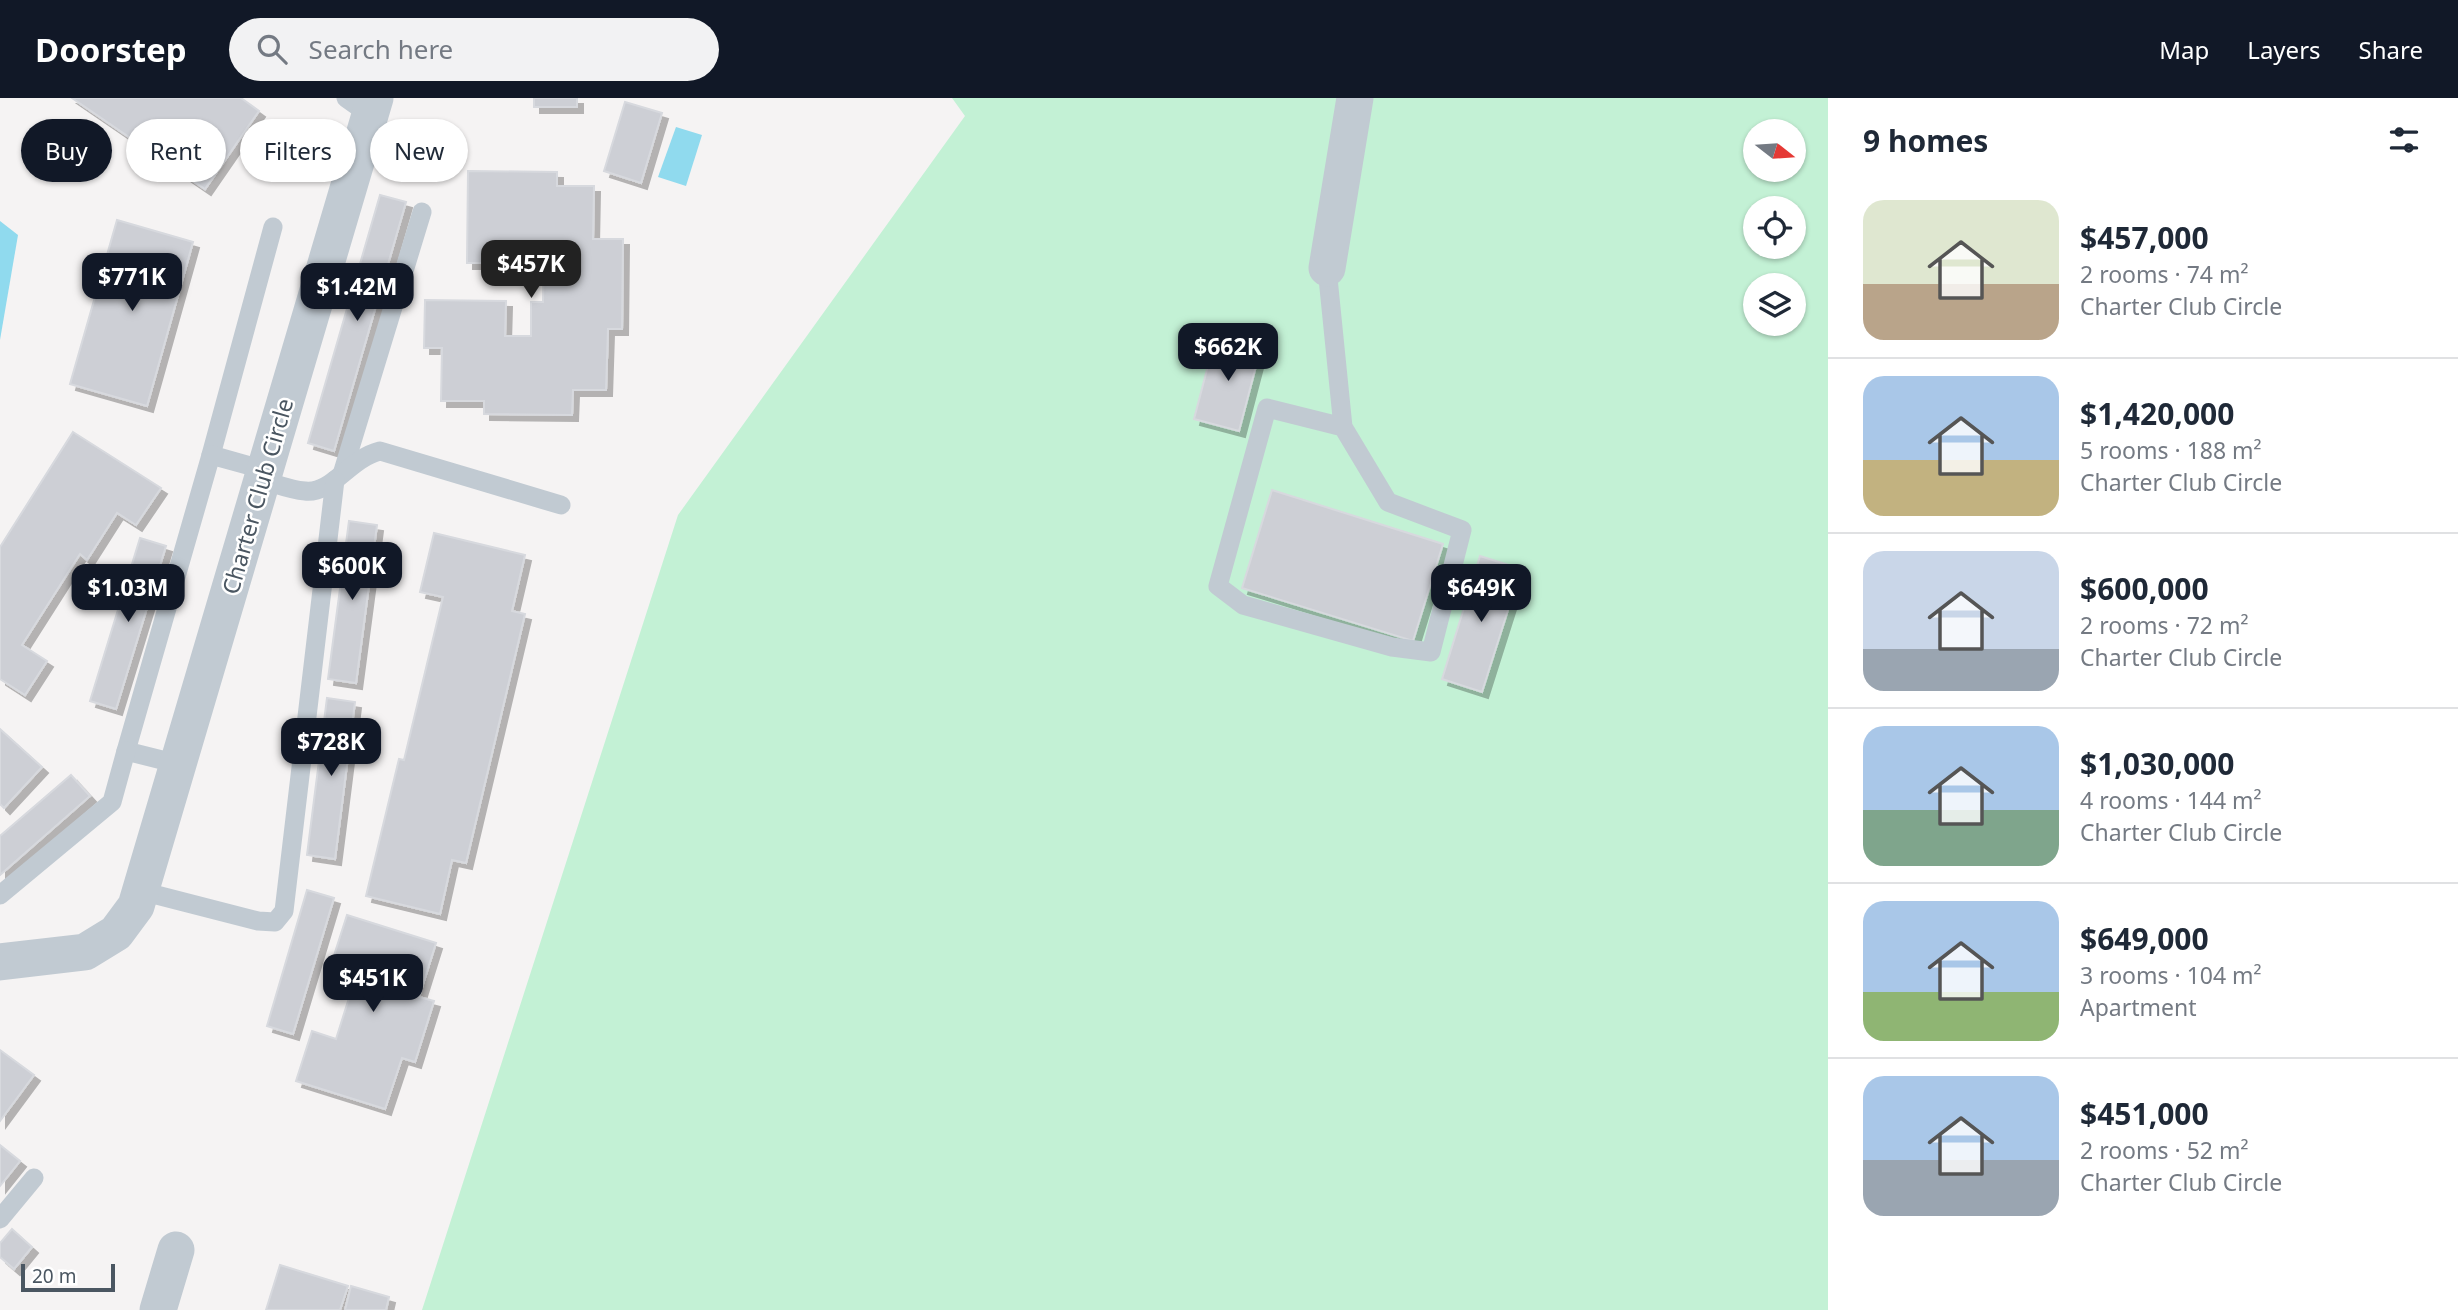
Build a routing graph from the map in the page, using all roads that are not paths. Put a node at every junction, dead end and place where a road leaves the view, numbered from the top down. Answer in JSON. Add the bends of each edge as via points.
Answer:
{"nodes":[{"id":1,"x":1355,"y":98,"type":"edge"},
{"id":2,"x":363,"y":104,"type":"edge"},
{"id":3,"x":422,"y":212,"type":"dead end"},
{"id":4,"x":273,"y":227,"type":"dead end"},
{"id":5,"x":1327,"y":268,"type":"joint"},
{"id":6,"x":1343,"y":427,"type":"junction"},
{"id":7,"x":211,"y":455,"type":"junction"},
{"id":8,"x":264,"y":475,"type":"junction"},
{"id":9,"x":339,"y":476,"type":"junction"},
{"id":10,"x":561,"y":505,"type":"dead end"},
{"id":11,"x":126,"y":751,"type":"junction"},
{"id":12,"x":178,"y":764,"type":"junction"},
{"id":13,"x":141,"y":891,"type":"junction"},
{"id":14,"x":0,"y":895,"type":"edge"},
{"id":15,"x":0,"y":962,"type":"edge"},
{"id":16,"x":34,"y":1178,"type":"dead end"},
{"id":17,"x":0,"y":1219,"type":"edge"},
{"id":18,"x":176,"y":1250,"type":"dead end"},
{"id":19,"x":158,"y":1310,"type":"edge"}],
"edges":[{"from":1,"to":5,"type":"street"},
{"from":2,"to":8,"type":"street","name":"Charter Club Circle"},
{"from":3,"to":9,"type":"lane"},
{"from":4,"to":7,"type":"lane"},
{"from":5,"to":6,"type":"lane"},
{"from":6,"to":6,"type":"lane","via":[[1388,502],[1462,530],[1431,652],[1392,648],[1243,605],[1218,586],[1267,408]]},
{"from":7,"to":8,"type":"lane"},
{"from":7,"to":11,"type":"lane"},
{"from":8,"to":9,"type":"lane","via":[[307,491],[317,491]]},
{"from":8,"to":12,"type":"street","name":"Charter Club Circle"},
{"from":9,"to":10,"type":"lane","via":[[364,455],[380,451]]},
{"from":9,"to":13,"type":"lane","via":[[284,911],[275,922],[258,921]]},
{"from":11,"to":12,"type":"lane"},
{"from":11,"to":14,"type":"lane","via":[[112,802]]},
{"from":12,"to":13,"type":"street","name":"Charter Club Circle"},
{"from":13,"to":15,"type":"street","name":"Charter Club Circle","via":[[116,933],[85,952]]},
{"from":16,"to":17,"type":"lane"},
{"from":18,"to":19,"type":"street"}]}
